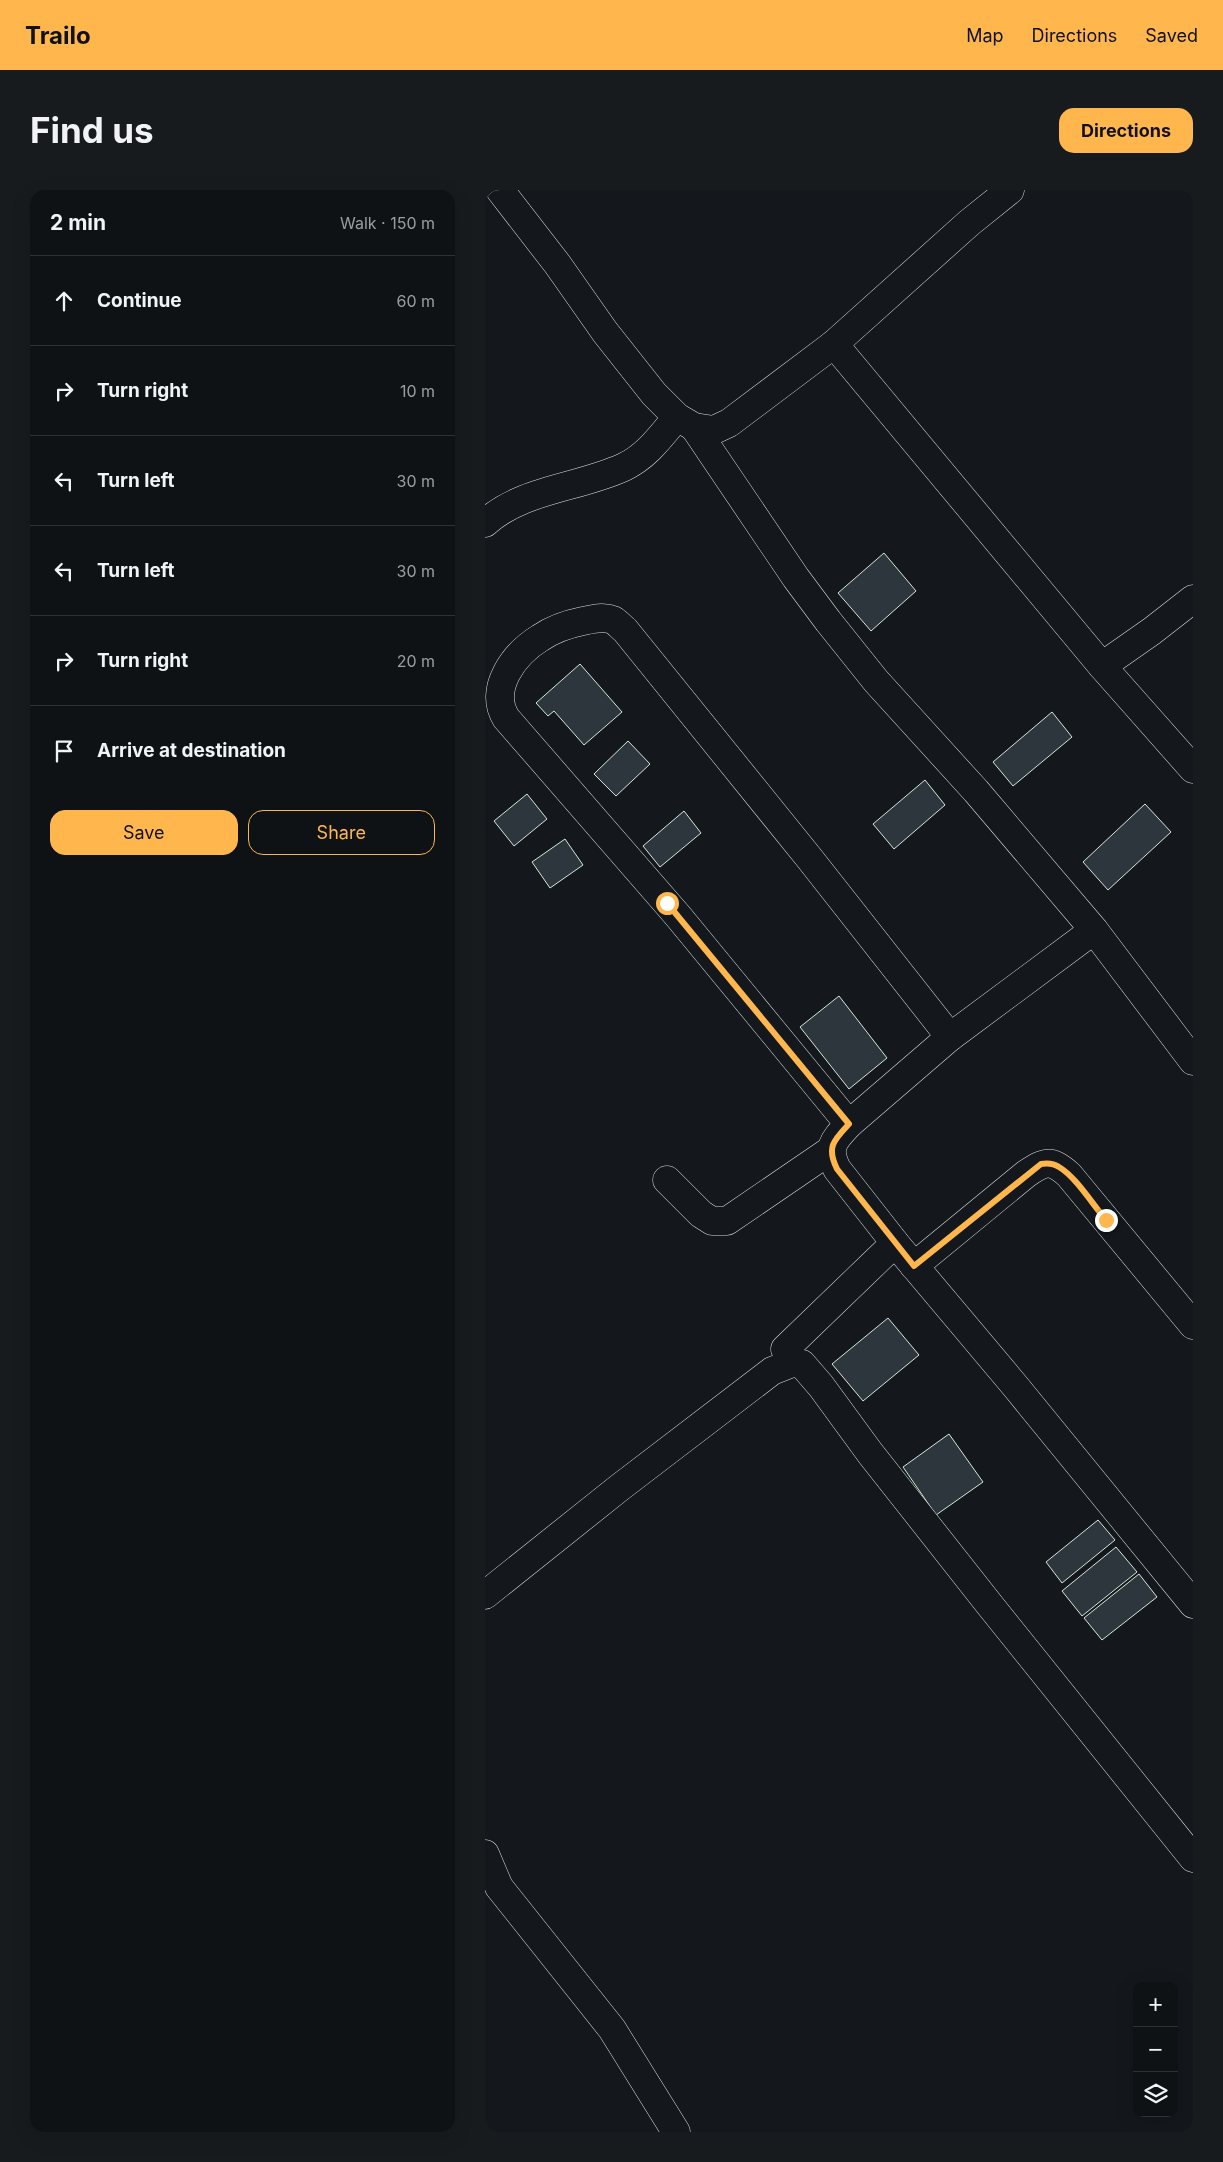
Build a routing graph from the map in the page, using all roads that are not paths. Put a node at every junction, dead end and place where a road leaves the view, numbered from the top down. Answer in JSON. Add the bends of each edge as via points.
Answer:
{"nodes":[{"id":1,"x":500,"y":190,"type":"edge"},
{"id":2,"x":1010,"y":190,"type":"edge"},
{"id":3,"x":834,"y":344,"type":"junction"},
{"id":4,"x":686,"y":422,"type":"junction"},
{"id":5,"x":485,"y":523,"type":"edge"},
{"id":6,"x":1193,"y":599,"type":"edge"},
{"id":7,"x":1102,"y":666,"type":"junction"},
{"id":8,"x":1193,"y":769,"type":"edge"},
{"id":9,"x":1094,"y":930,"type":"junction"},
{"id":10,"x":950,"y":1037,"type":"junction"},
{"id":11,"x":1193,"y":1061,"type":"edge"},
{"id":12,"x":849,"y":1124,"type":"junction"},
{"id":13,"x":831,"y":1150,"type":"junction"},
{"id":14,"x":667,"y":1180,"type":"dead end"},
{"id":15,"x":895,"y":1243,"type":"junction"},
{"id":16,"x":914,"y":1266,"type":"junction"},
{"id":17,"x":1193,"y":1325,"type":"edge"},
{"id":18,"x":785,"y":1349,"type":"dead end"},
{"id":19,"x":485,"y":1595,"type":"edge"},
{"id":20,"x":1193,"y":1604,"type":"edge"},
{"id":21,"x":485,"y":1854,"type":"edge"},
{"id":22,"x":1193,"y":1858,"type":"edge"},
{"id":23,"x":676,"y":2132,"type":"edge"}],
"edges":[{"from":1,"to":4,"type":"street","via":[[654,394]]},
{"from":2,"to":3,"type":"street"},
{"from":3,"to":4,"type":"street","via":[[714,430]]},
{"from":3,"to":7,"type":"street"},
{"from":4,"to":5,"type":"street","via":[[625,466],[522,500]]},
{"from":4,"to":9,"type":"street","via":[[796,578],[876,681],[976,791]]},
{"from":6,"to":7,"type":"street"},
{"from":7,"to":8,"type":"street"},
{"from":9,"to":10,"type":"street"},
{"from":9,"to":11,"type":"street"},
{"from":10,"to":12,"type":"street"},
{"from":10,"to":12,"type":"street","via":[[625,630],[614,621],[592,619],[554,630],[524,650],[501,684],[500,708],[506,718],[672,909]]},
{"from":12,"to":13,"type":"street","via":[[836,1138]]},
{"from":13,"to":14,"type":"street","via":[[727,1221],[712,1221],[701,1214]]},
{"from":13,"to":15,"type":"street","via":[[837,1169]]},
{"from":15,"to":16,"type":"street"},
{"from":15,"to":18,"type":"street"},
{"from":16,"to":17,"type":"street","via":[[1026,1174],[1041,1164],[1050,1163],[1069,1175]]},
{"from":16,"to":20,"type":"street"},
{"from":19,"to":22,"type":"street","via":[[772,1371],[792,1363],[802,1364]]},
{"from":21,"to":23,"type":"street","via":[[499,1887],[611,2029]]}]}
